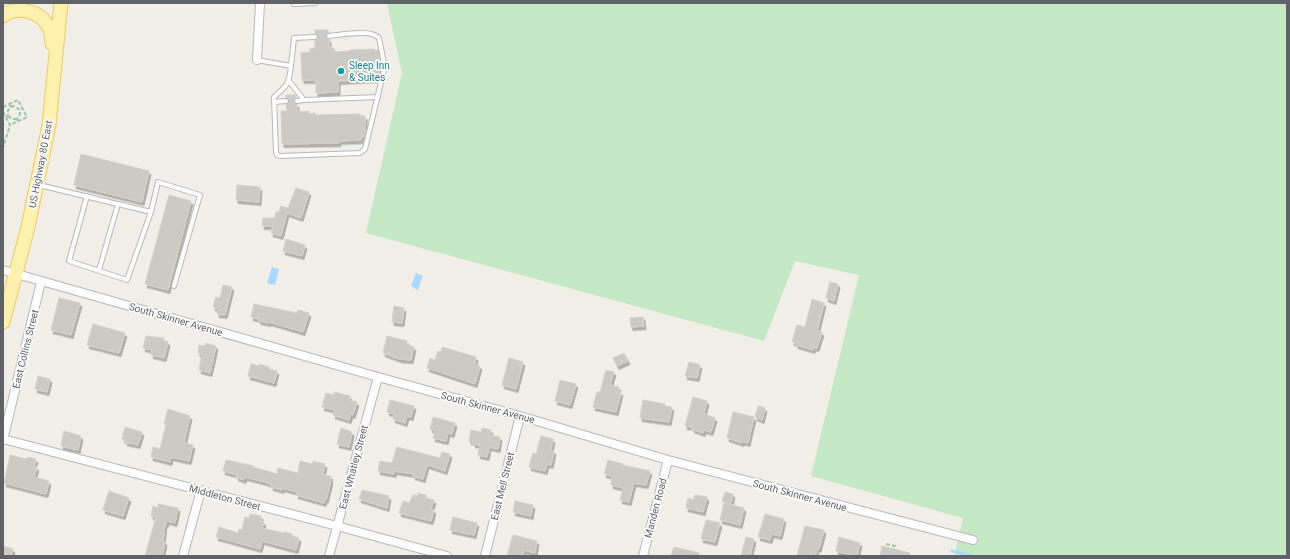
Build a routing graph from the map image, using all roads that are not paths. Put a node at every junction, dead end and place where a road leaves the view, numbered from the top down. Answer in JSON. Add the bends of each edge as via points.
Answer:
{"nodes":[{"id":1,"x":61,"y":3,"type":"edge"},
{"id":2,"x":260,"y":3,"type":"edge"},
{"id":3,"x":294,"y":3,"type":"edge"},
{"id":4,"x":315,"y":3,"type":"edge"},
{"id":5,"x":3,"y":16,"type":"edge"},
{"id":6,"x":329,"y":36,"type":"dead end"},
{"id":7,"x":315,"y":37,"type":"dead end"},
{"id":8,"x":257,"y":60,"type":"joint"},
{"id":9,"x":291,"y":66,"type":"junction"},
{"id":10,"x":54,"y":72,"type":"junction"},
{"id":11,"x":289,"y":81,"type":"junction"},
{"id":12,"x":378,"y":97,"type":"junction"},
{"id":13,"x":297,"y":100,"type":"dead end"},
{"id":14,"x":304,"y":100,"type":"junction"},
{"id":15,"x":286,"y":101,"type":"dead end"},
{"id":16,"x":274,"y":102,"type":"junction"},
{"id":17,"x":37,"y":184,"type":"junction"},
{"id":18,"x":87,"y":196,"type":"junction"},
{"id":19,"x":118,"y":204,"type":"junction"},
{"id":20,"x":151,"y":212,"type":"junction"},
{"id":21,"x":99,"y":270,"type":"junction"},
{"id":22,"x":9,"y":272,"type":"edge"},
{"id":23,"x":41,"y":282,"type":"junction"},
{"id":24,"x":174,"y":286,"type":"dead end"},
{"id":25,"x":3,"y":322,"type":"edge"},
{"id":26,"x":378,"y":378,"type":"junction"},
{"id":27,"x":520,"y":416,"type":"junction"},
{"id":28,"x":3,"y":440,"type":"edge"},
{"id":29,"x":668,"y":460,"type":"junction"},
{"id":30,"x":201,"y":490,"type":"junction"},
{"id":31,"x":337,"y":526,"type":"junction"},
{"id":32,"x":973,"y":540,"type":"dead end"},
{"id":33,"x":183,"y":556,"type":"edge"},
{"id":34,"x":329,"y":556,"type":"edge"},
{"id":35,"x":447,"y":556,"type":"edge"},
{"id":36,"x":485,"y":556,"type":"edge"},
{"id":37,"x":643,"y":556,"type":"edge"}],
"edges":[{"from":1,"to":10,"type":"main road","name":"US Highway 80 East"},
{"from":2,"to":8,"type":"street"},
{"from":3,"to":4,"type":"lane"},
{"from":5,"to":10,"type":"main road","via":[[11,12],[24,11],[43,19],[51,32]]},
{"from":6,"to":12,"type":"lane","via":[[369,33],[377,35],[384,64]]},
{"from":7,"to":9,"type":"lane","via":[[294,38]]},
{"from":8,"to":9,"type":"lane"},
{"from":9,"to":11,"type":"lane"},
{"from":10,"to":17,"type":"main road","name":"US Highway 80 East","via":[[49,125]]},
{"from":11,"to":14,"type":"lane"},
{"from":11,"to":16,"type":"lane","via":[[274,97]]},
{"from":12,"to":14,"type":"lane"},
{"from":12,"to":16,"type":"lane","via":[[365,149],[360,153],[277,155]]},
{"from":13,"to":14,"type":"lane"},
{"from":15,"to":16,"type":"lane"},
{"from":17,"to":18,"type":"lane"},
{"from":17,"to":22,"type":"main road","name":"US Highway 80 East","via":[[28,227]]},
{"from":18,"to":19,"type":"lane"},
{"from":18,"to":21,"type":"lane","via":[[69,261]]},
{"from":19,"to":20,"type":"lane"},
{"from":19,"to":21,"type":"lane"},
{"from":20,"to":21,"type":"lane","via":[[127,280]]},
{"from":20,"to":24,"type":"lane","via":[[158,182],[200,195]]},
{"from":22,"to":23,"type":"street","name":"South Skinner Avenue"},
{"from":22,"to":25,"type":"main road","name":"US Highway 80 East"},
{"from":23,"to":26,"type":"street","name":"South Skinner Avenue"},
{"from":23,"to":28,"type":"street","name":"East Collins Street"},
{"from":26,"to":27,"type":"street","name":"South Skinner Avenue"},
{"from":26,"to":31,"type":"street","name":"East Whatley Street"},
{"from":27,"to":29,"type":"street","name":"South Skinner Avenue"},
{"from":27,"to":36,"type":"street","name":"East Mell Street"},
{"from":28,"to":30,"type":"street","name":"Middleton Street"},
{"from":29,"to":32,"type":"street","name":"South Skinner Avenue"},
{"from":29,"to":37,"type":"street","name":"Manden Road"},
{"from":30,"to":31,"type":"street","name":"Middleton Street"},
{"from":30,"to":33,"type":"street"},
{"from":31,"to":34,"type":"street","name":"East Whatley Street"},
{"from":31,"to":35,"type":"street","name":"Middleton Street"}]}
